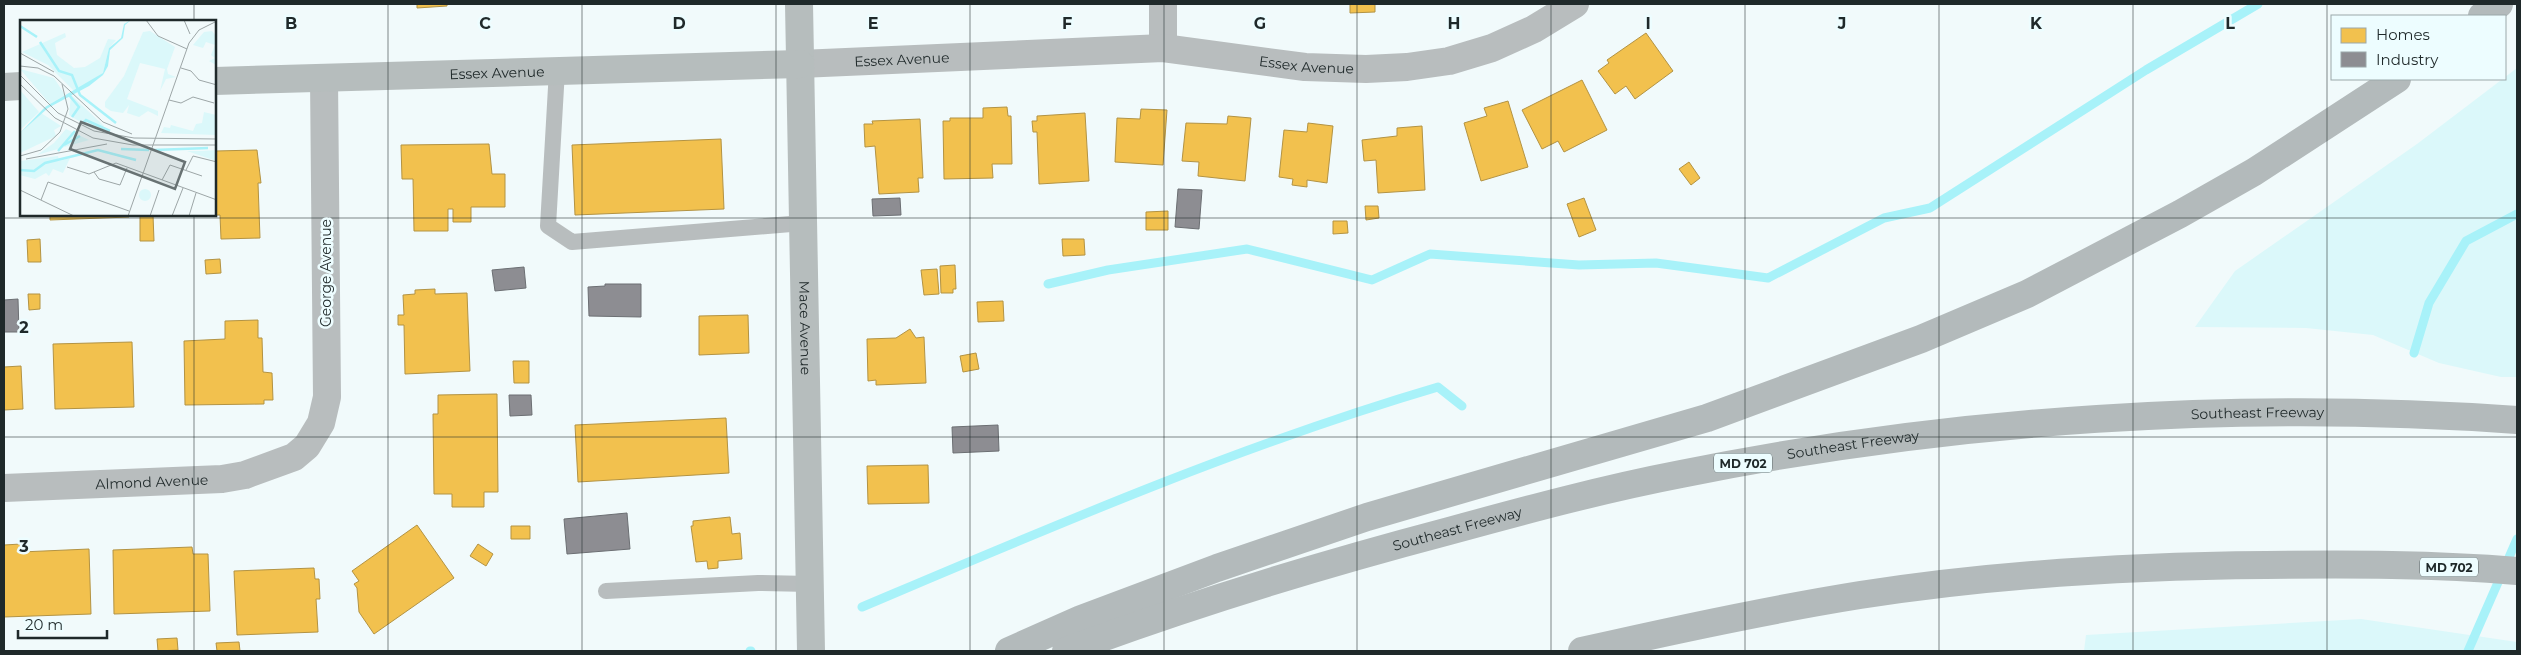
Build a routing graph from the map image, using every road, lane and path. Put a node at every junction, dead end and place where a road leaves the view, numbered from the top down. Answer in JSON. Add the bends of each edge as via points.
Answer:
{"nodes":[{"id":1,"x":799,"y":4,"type":"edge"},
{"id":2,"x":1163,"y":4,"type":"edge"},
{"id":3,"x":1575,"y":4,"type":"edge"},
{"id":4,"x":2499,"y":4,"type":"edge"},
{"id":5,"x":2483,"y":15,"type":"edge"},
{"id":6,"x":1163,"y":48,"type":"junction"},
{"id":7,"x":800,"y":64,"type":"junction"},
{"id":8,"x":557,"y":70,"type":"junction"},
{"id":9,"x":324,"y":78,"type":"junction"},
{"id":10,"x":2396,"y":80,"type":"edge"},
{"id":11,"x":216,"y":81,"type":"edge"},
{"id":12,"x":20,"y":86,"type":"edge"},
{"id":13,"x":4,"y":87,"type":"edge"},
{"id":14,"x":803,"y":223,"type":"junction"},
{"id":15,"x":2517,"y":420,"type":"edge"},
{"id":16,"x":294,"y":457,"type":"joint"},
{"id":17,"x":4,"y":488,"type":"edge"},
{"id":18,"x":2517,"y":571,"type":"edge"},
{"id":19,"x":810,"y":584,"type":"junction"},
{"id":20,"x":606,"y":591,"type":"dead end"},
{"id":21,"x":811,"y":651,"type":"edge"},
{"id":22,"x":1009,"y":651,"type":"edge"},
{"id":23,"x":1066,"y":651,"type":"edge"},
{"id":24,"x":1582,"y":651,"type":"edge"}],
"edges":[{"from":1,"to":7,"type":"main road","name":"Mace Avenue"},
{"from":2,"to":6,"type":"street"},
{"from":3,"to":6,"type":"street","name":"Essex Avenue","via":[[1534,29],[1492,48],[1449,61],[1407,67],[1305,67]]},
{"from":4,"to":5,"type":"highway"},
{"from":6,"to":7,"type":"street","name":"Essex Avenue"},
{"from":7,"to":8,"type":"main road","name":"Essex Avenue"},
{"from":7,"to":14,"type":"main road","name":"Mace Avenue"},
{"from":8,"to":9,"type":"main road","name":"Essex Avenue"},
{"from":8,"to":14,"type":"lane","via":[[548,226],[572,242]]},
{"from":9,"to":11,"type":"main road","name":"Essex Avenue"},
{"from":9,"to":16,"type":"street","name":"George Avenue","via":[[327,397],[316,434]]},
{"from":10,"to":22,"type":"highway","via":[[2254,172],[2180,214],[2027,294],[1921,339],[1707,418],[1419,501],[1273,548],[1081,619]]},
{"from":12,"to":13,"type":"main road"},
{"from":14,"to":19,"type":"main road","name":"Mace Avenue"},
{"from":15,"to":23,"type":"highway","name":"Southeast Freeway","number":"MD 702","via":[[2444,415],[2278,412],[2142,417],[1989,429],[1803,452],[1680,474],[1380,549],[1226,595]]},
{"from":16,"to":17,"type":"street","name":"Almond Avenue","via":[[261,470],[222,479]]},
{"from":18,"to":24,"type":"highway","number":"MD 702","via":[[2381,564],[2157,566],[2014,576],[1862,595],[1718,620]]},
{"from":19,"to":20,"type":"lane","via":[[758,583]]},
{"from":19,"to":21,"type":"main road","name":"Mace Avenue"}]}
